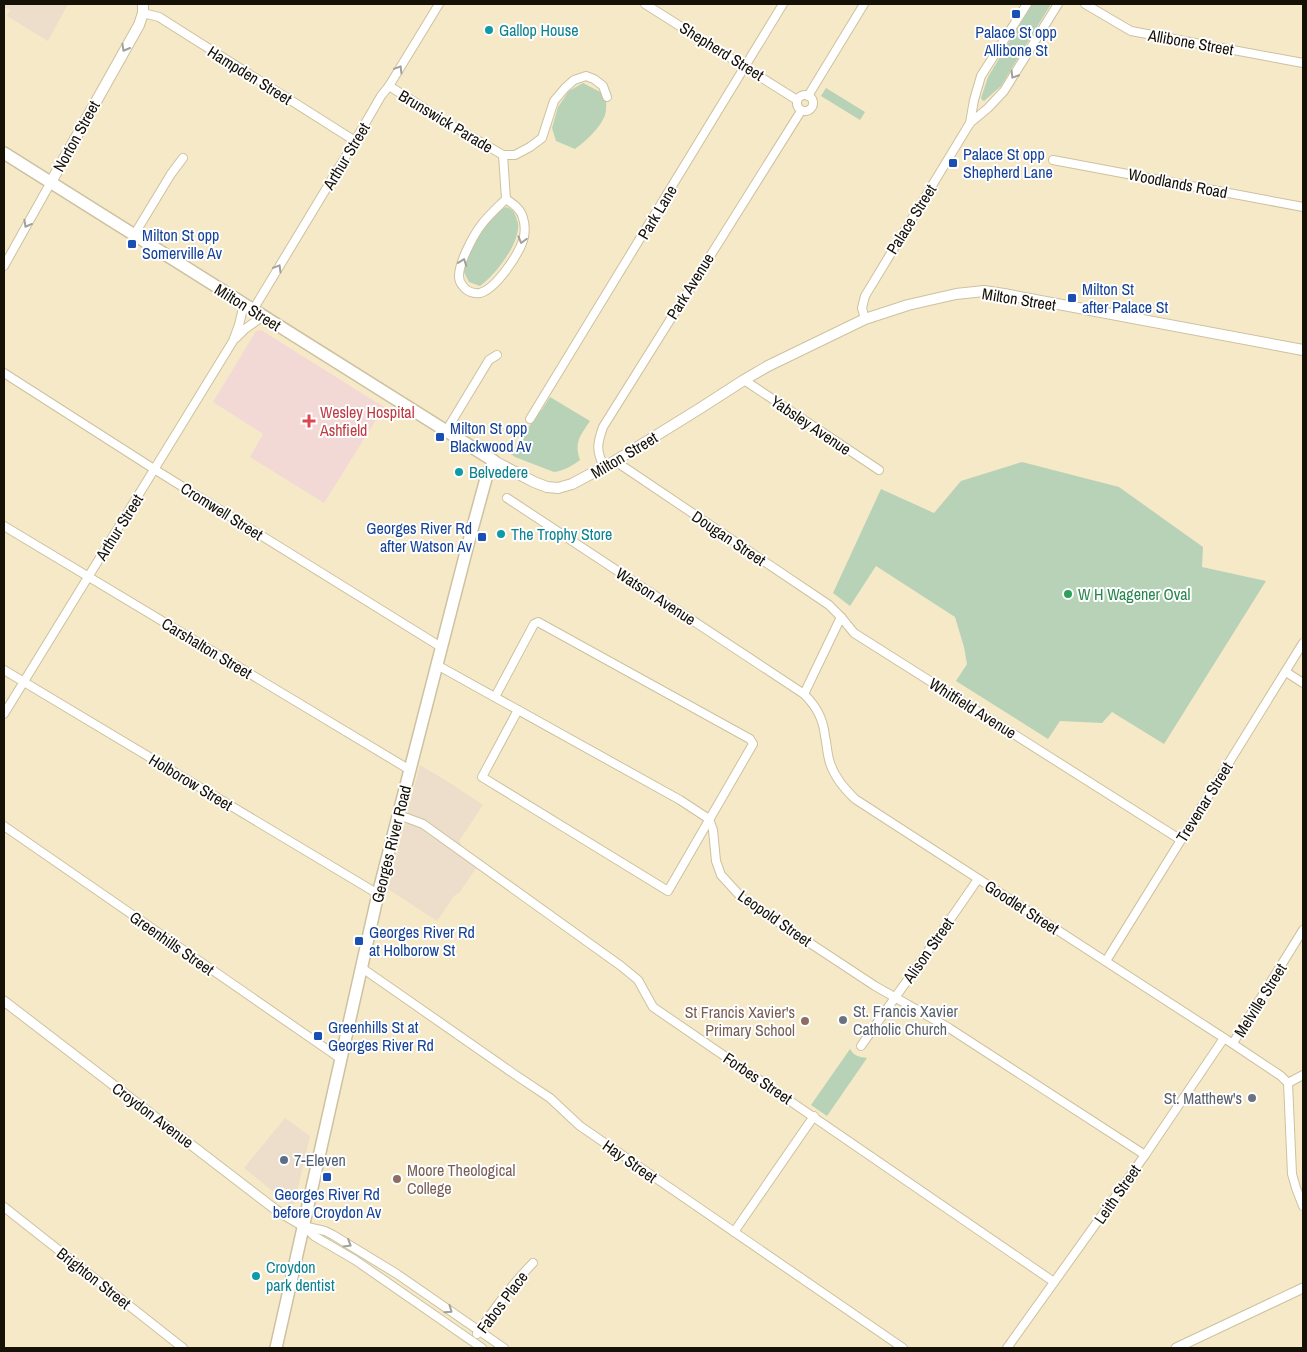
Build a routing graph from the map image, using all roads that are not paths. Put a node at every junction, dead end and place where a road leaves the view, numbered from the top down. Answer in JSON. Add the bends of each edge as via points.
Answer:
{"nodes":[{"id":1,"x":439,"y":4,"type":"edge"},
{"id":2,"x":646,"y":4,"type":"edge"},
{"id":3,"x":783,"y":4,"type":"edge"},
{"id":4,"x":864,"y":4,"type":"edge"},
{"id":5,"x":1026,"y":4,"type":"edge"},
{"id":6,"x":1058,"y":4,"type":"edge"},
{"id":7,"x":1085,"y":4,"type":"edge"},
{"id":8,"x":143,"y":8,"type":"edge"},
{"id":9,"x":1303,"y":63,"type":"edge"},
{"id":10,"x":746,"y":66,"type":"junction"},
{"id":11,"x":389,"y":86,"type":"junction"},
{"id":12,"x":808,"y":96,"type":"junction"},
{"id":13,"x":607,"y":97,"type":"dead end"},
{"id":14,"x":797,"y":100,"type":"junction"},
{"id":15,"x":801,"y":111,"type":"junction"},
{"id":16,"x":970,"y":122,"type":"junction"},
{"id":17,"x":355,"y":141,"type":"junction"},
{"id":18,"x":4,"y":153,"type":"edge"},
{"id":19,"x":503,"y":155,"type":"junction"},
{"id":20,"x":183,"y":158,"type":"dead end"},
{"id":21,"x":1053,"y":160,"type":"dead end"},
{"id":22,"x":51,"y":182,"type":"junction"},
{"id":23,"x":506,"y":199,"type":"junction"},
{"id":24,"x":1303,"y":206,"type":"edge"},
{"id":25,"x":134,"y":235,"type":"junction"},
{"id":26,"x":4,"y":266,"type":"edge"},
{"id":27,"x":253,"y":310,"type":"junction"},
{"id":28,"x":865,"y":319,"type":"junction"},
{"id":29,"x":233,"y":341,"type":"junction"},
{"id":30,"x":1303,"y":350,"type":"edge"},
{"id":31,"x":497,"y":356,"type":"dead end"},
{"id":32,"x":4,"y":373,"type":"edge"},
{"id":33,"x":744,"y":380,"type":"junction"},
{"id":34,"x":530,"y":419,"type":"dead end"},
{"id":35,"x":446,"y":431,"type":"junction"},
{"id":36,"x":494,"y":461,"type":"junction"},
{"id":37,"x":615,"y":461,"type":"junction"},
{"id":38,"x":604,"y":467,"type":"junction"},
{"id":39,"x":154,"y":469,"type":"junction"},
{"id":40,"x":879,"y":470,"type":"dead end"},
{"id":41,"x":507,"y":498,"type":"dead end"},
{"id":42,"x":4,"y":526,"type":"edge"},
{"id":43,"x":88,"y":576,"type":"junction"},
{"id":44,"x":841,"y":617,"type":"junction"},
{"id":45,"x":1303,"y":643,"type":"edge"},
{"id":46,"x":442,"y":647,"type":"junction"},
{"id":47,"x":437,"y":665,"type":"junction"},
{"id":48,"x":4,"y":670,"type":"edge"},
{"id":49,"x":1286,"y":672,"type":"junction"},
{"id":50,"x":23,"y":682,"type":"junction"},
{"id":51,"x":1303,"y":683,"type":"edge"},
{"id":52,"x":804,"y":694,"type":"junction"},
{"id":53,"x":495,"y":697,"type":"junction"},
{"id":54,"x":518,"y":710,"type":"junction"},
{"id":55,"x":4,"y":714,"type":"edge"},
{"id":56,"x":410,"y":770,"type":"junction"},
{"id":57,"x":398,"y":816,"type":"junction"},
{"id":58,"x":709,"y":819,"type":"junction"},
{"id":59,"x":4,"y":826,"type":"edge"},
{"id":60,"x":1181,"y":840,"type":"junction"},
{"id":61,"x":978,"y":879,"type":"junction"},
{"id":62,"x":378,"y":894,"type":"junction"},
{"id":63,"x":1303,"y":930,"type":"edge"},
{"id":64,"x":1106,"y":961,"type":"junction"},
{"id":65,"x":362,"y":968,"type":"junction"},
{"id":66,"x":894,"y":998,"type":"junction"},
{"id":67,"x":4,"y":1001,"type":"edge"},
{"id":68,"x":1224,"y":1038,"type":"junction"},
{"id":69,"x":1232,"y":1043,"type":"junction"},
{"id":70,"x":861,"y":1046,"type":"dead end"},
{"id":71,"x":341,"y":1059,"type":"junction"},
{"id":72,"x":1303,"y":1075,"type":"edge"},
{"id":73,"x":1288,"y":1083,"type":"junction"},
{"id":74,"x":814,"y":1116,"type":"junction"},
{"id":75,"x":1144,"y":1155,"type":"junction"},
{"id":76,"x":1303,"y":1206,"type":"edge"},
{"id":77,"x":4,"y":1207,"type":"edge"},
{"id":78,"x":303,"y":1226,"type":"junction"},
{"id":79,"x":734,"y":1232,"type":"junction"},
{"id":80,"x":533,"y":1263,"type":"dead end"},
{"id":81,"x":1054,"y":1282,"type":"junction"},
{"id":82,"x":1303,"y":1288,"type":"edge"},
{"id":83,"x":479,"y":1331,"type":"junction"},
{"id":84,"x":472,"y":1342,"type":"junction"},
{"id":85,"x":183,"y":1348,"type":"edge"},
{"id":86,"x":276,"y":1348,"type":"edge"},
{"id":87,"x":482,"y":1348,"type":"edge"},
{"id":88,"x":504,"y":1348,"type":"edge"},
{"id":89,"x":903,"y":1348,"type":"edge"},
{"id":90,"x":1008,"y":1348,"type":"edge"},
{"id":91,"x":1176,"y":1348,"type":"edge"}],
"edges":[{"from":11,"to":1,"type":"street","name":"Arthur Street","one_way":true},
{"from":2,"to":10,"type":"street","name":"Shepherd Street"},
{"from":3,"to":10,"type":"street","name":"Park Lane"},
{"from":4,"to":12,"type":"street"},
{"from":5,"to":16,"type":"street","name":"Palace Street","via":[[981,76]]},
{"from":6,"to":16,"type":"street","name":"Palace Street","one_way":true,"via":[[1004,91]]},
{"from":7,"to":9,"type":"street","name":"Allibone Street","via":[[1131,31]]},
{"from":8,"to":17,"type":"street","name":"Hampden Street"},
{"from":8,"to":22,"type":"main road","name":"Norton Street","one_way":true,"via":[[139,25]]},
{"from":10,"to":14,"type":"street","name":"Shepherd Street"},
{"from":10,"to":34,"type":"street","name":"Park Lane"},
{"from":11,"to":17,"type":"street","name":"Arthur Street"},
{"from":11,"to":19,"type":"street","name":"Brunswick Parade"},
{"from":12,"to":14,"type":"street"},
{"from":12,"to":15,"type":"street","via":[[812,106],[808,111]]},
{"from":13,"to":19,"type":"street","name":"Brunswick Parade","via":[[603,86],[594,79],[586,76],[574,80],[554,101],[542,138],[515,155]]},
{"from":14,"to":15,"type":"street"},
{"from":15,"to":38,"type":"street","name":"Park Avenue","via":[[603,427],[597,448]]},
{"from":16,"to":28,"type":"street","name":"Palace Street","via":[[865,296],[862,308]]},
{"from":27,"to":17,"type":"street","name":"Arthur Street","one_way":true},
{"from":18,"to":22,"type":"main road","name":"Milton Street"},
{"from":19,"to":23,"type":"street","name":"Brunswick Parade"},
{"from":20,"to":25,"type":"street"},
{"from":21,"to":24,"type":"street","name":"Woodlands Road"},
{"from":22,"to":25,"type":"main road","name":"Milton Street"},
{"from":22,"to":26,"type":"street","name":"Norton Street","one_way":true},
{"from":23,"to":23,"type":"street","one_way":true,"via":[[521,212],[524,238],[504,272],[486,290],[469,292],[460,283],[460,268],[481,225]]},
{"from":25,"to":27,"type":"main road","name":"Milton Street"},
{"from":27,"to":29,"type":"street","name":"Arthur Street","via":[[245,328]]},
{"from":27,"to":29,"type":"street","name":"Arthur Street","via":[[239,326]]},
{"from":27,"to":35,"type":"main road","name":"Milton Street"},
{"from":28,"to":30,"type":"main road","name":"Milton Street","via":[[937,298],[984,292]]},
{"from":28,"to":33,"type":"main road","name":"Milton Street"},
{"from":29,"to":39,"type":"street","name":"Arthur Street"},
{"from":31,"to":35,"type":"street","via":[[489,360]]},
{"from":32,"to":39,"type":"street","name":"Cromwell Street"},
{"from":33,"to":37,"type":"main road","name":"Milton Street"},
{"from":33,"to":40,"type":"street","name":"Yabsley Avenue"},
{"from":35,"to":36,"type":"main road","name":"Milton Street"},
{"from":36,"to":38,"type":"main road","name":"Milton Street","via":[[534,482],[558,488]]},
{"from":36,"to":46,"type":"main road","name":"Georges River Road","via":[[487,475]]},
{"from":37,"to":38,"type":"main road","name":"Milton Street"},
{"from":37,"to":44,"type":"street","name":"Dougan Street"},
{"from":39,"to":43,"type":"street","name":"Arthur Street"},
{"from":39,"to":46,"type":"street","name":"Cromwell Street"},
{"from":41,"to":52,"type":"street","name":"Watson Avenue"},
{"from":42,"to":43,"type":"street","name":"Carshalton Street"},
{"from":43,"to":50,"type":"street","name":"Arthur Street"},
{"from":43,"to":56,"type":"street","name":"Carshalton Street"},
{"from":44,"to":52,"type":"street"},
{"from":44,"to":60,"type":"street","name":"Whitfield Avenue","via":[[854,633]]},
{"from":45,"to":49,"type":"street","name":"Trevenar Street"},
{"from":46,"to":47,"type":"main road","name":"Georges River Road"},
{"from":47,"to":53,"type":"street"},
{"from":47,"to":56,"type":"main road","name":"Georges River Road"},
{"from":48,"to":50,"type":"street","name":"Holborow Street"},
{"from":49,"to":51,"type":"street"},
{"from":49,"to":60,"type":"street","name":"Trevenar Street"},
{"from":50,"to":55,"type":"street","name":"Arthur Street"},
{"from":50,"to":62,"type":"street","name":"Holborow Street"},
{"from":52,"to":61,"type":"street","name":"Goodlet Street","via":[[819,712],[830,764],[846,791]]},
{"from":53,"to":54,"type":"street"},
{"from":53,"to":58,"type":"street","via":[[538,622],[750,739],[753,744]]},
{"from":54,"to":58,"type":"street"},
{"from":54,"to":58,"type":"street","via":[[482,777],[668,891]]},
{"from":56,"to":57,"type":"main road","name":"Georges River Road"},
{"from":57,"to":62,"type":"main road","name":"Georges River Road"},
{"from":57,"to":74,"type":"street","name":"Forbes Street","via":[[423,824],[599,949],[638,980],[653,1007]]},
{"from":58,"to":66,"type":"street","name":"Leopold Street","via":[[721,875],[743,899]]},
{"from":59,"to":71,"type":"street","name":"Greenhills Street"},
{"from":60,"to":64,"type":"street","name":"Trevenar Street"},
{"from":61,"to":64,"type":"street","name":"Goodlet Street"},
{"from":61,"to":66,"type":"street","name":"Alison Street"},
{"from":62,"to":65,"type":"main road","name":"Georges River Road"},
{"from":63,"to":69,"type":"street","name":"Melville Street"},
{"from":64,"to":68,"type":"street","name":"Goodlet Street"},
{"from":65,"to":71,"type":"main road","name":"Georges River Road"},
{"from":65,"to":79,"type":"street","name":"Hay Street","via":[[550,1098],[580,1126]]},
{"from":66,"to":70,"type":"street","name":"Alison Street"},
{"from":66,"to":75,"type":"street","name":"Leopold Street","via":[[949,1028]]},
{"from":67,"to":78,"type":"street","name":"Croydon Avenue","via":[[276,1210]]},
{"from":68,"to":69,"type":"street","name":"Goodlet Street"},
{"from":68,"to":75,"type":"street","name":"Leith Street"},
{"from":69,"to":73,"type":"street","name":"Goodlet Street"},
{"from":71,"to":78,"type":"main road","name":"Georges River Road"},
{"from":72,"to":73,"type":"street"},
{"from":73,"to":76,"type":"street","via":[[1292,1174]]},
{"from":74,"to":79,"type":"street"},
{"from":74,"to":81,"type":"street","name":"Forbes Street"},
{"from":75,"to":81,"type":"street","name":"Leith Street"},
{"from":77,"to":85,"type":"street","name":"Brighton Street"},
{"from":78,"to":83,"type":"street","name":"Croydon Avenue","one_way":true,"via":[[333,1235],[397,1274]]},
{"from":78,"to":84,"type":"street","name":"Croydon Avenue"},
{"from":78,"to":86,"type":"main road","name":"Georges River Road"},
{"from":79,"to":89,"type":"street","name":"Hay Street"},
{"from":80,"to":83,"type":"street","name":"Fabos Place","via":[[508,1290]]},
{"from":81,"to":90,"type":"street","name":"Leith Street"},
{"from":82,"to":91,"type":"street"},
{"from":83,"to":84,"type":"street","name":"Fabos Place"},
{"from":83,"to":88,"type":"street","name":"Croydon Avenue"},
{"from":84,"to":87,"type":"street","name":"Croydon Avenue"}]}
